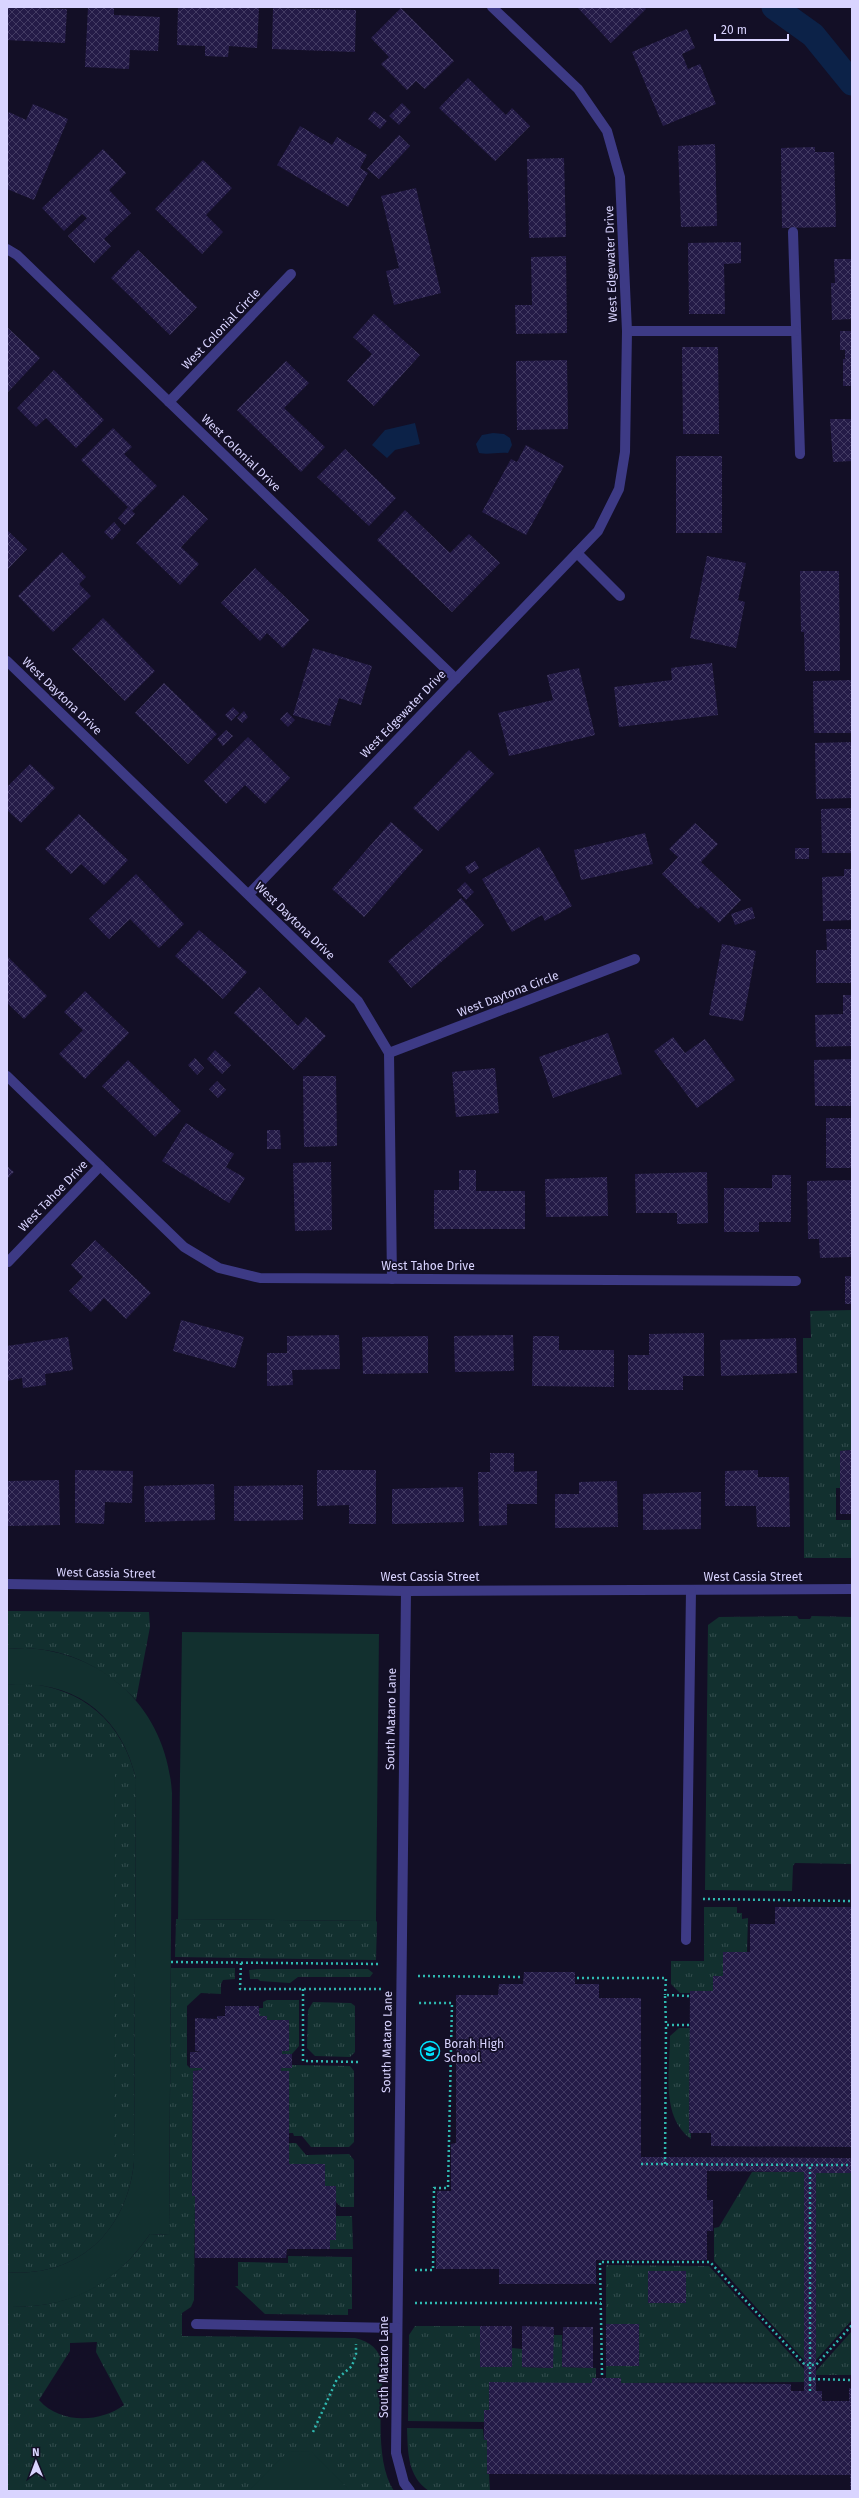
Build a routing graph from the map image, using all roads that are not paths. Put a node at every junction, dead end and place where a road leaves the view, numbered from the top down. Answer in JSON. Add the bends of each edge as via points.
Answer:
{"nodes":[{"id":1,"x":492,"y":7,"type":"edge"},
{"id":2,"x":793,"y":232,"type":"dead end"},
{"id":3,"x":7,"y":249,"type":"edge"},
{"id":4,"x":291,"y":274,"type":"dead end"},
{"id":5,"x":627,"y":331,"type":"junction"},
{"id":6,"x":796,"y":331,"type":"junction"},
{"id":7,"x":169,"y":402,"type":"junction"},
{"id":8,"x":800,"y":454,"type":"dead end"},
{"id":9,"x":577,"y":553,"type":"junction"},
{"id":10,"x":620,"y":596,"type":"dead end"},
{"id":11,"x":7,"y":661,"type":"edge"},
{"id":12,"x":456,"y":679,"type":"junction"},
{"id":13,"x":248,"y":894,"type":"junction"},
{"id":14,"x":635,"y":959,"type":"dead end"},
{"id":15,"x":389,"y":1053,"type":"junction"},
{"id":16,"x":7,"y":1076,"type":"edge"},
{"id":17,"x":100,"y":1166,"type":"junction"},
{"id":18,"x":8,"y":1262,"type":"dead end"},
{"id":19,"x":392,"y":1279,"type":"junction"},
{"id":20,"x":796,"y":1281,"type":"dead end"},
{"id":21,"x":7,"y":1584,"type":"edge"},
{"id":22,"x":852,"y":1589,"type":"edge"},
{"id":23,"x":691,"y":1590,"type":"junction"},
{"id":24,"x":406,"y":1591,"type":"junction"},
{"id":25,"x":686,"y":1940,"type":"dead end"},
{"id":26,"x":196,"y":2324,"type":"dead end"},
{"id":27,"x":397,"y":2328,"type":"junction"},
{"id":28,"x":410,"y":2491,"type":"edge"}],
"edges":[{"from":1,"to":5,"type":"street","name":"West Edgewater Drive","via":[[578,89],[607,131],[620,177]]},
{"from":2,"to":6,"type":"street"},
{"from":3,"to":7,"type":"street","name":"West Colonial Drive","via":[[17,255]]},
{"from":4,"to":7,"type":"street","name":"West Colonial Circle"},
{"from":5,"to":6,"type":"street"},
{"from":5,"to":9,"type":"street","name":"West Edgewater Drive","via":[[625,452],[619,489],[598,531]]},
{"from":6,"to":8,"type":"street"},
{"from":7,"to":12,"type":"street","name":"West Colonial Drive"},
{"from":9,"to":10,"type":"street"},
{"from":9,"to":12,"type":"street","name":"West Edgewater Drive"},
{"from":11,"to":13,"type":"street","name":"West Daytona Drive"},
{"from":12,"to":13,"type":"street","name":"West Edgewater Drive"},
{"from":13,"to":15,"type":"street","name":"West Daytona Drive","via":[[358,1001]]},
{"from":14,"to":15,"type":"street","name":"West Daytona Circle"},
{"from":15,"to":19,"type":"street"},
{"from":16,"to":17,"type":"street","name":"West Tahoe Drive"},
{"from":17,"to":18,"type":"street","name":"West Tahoe Drive"},
{"from":17,"to":19,"type":"street","name":"West Tahoe Drive","via":[[184,1247],[219,1268],[260,1278]]},
{"from":19,"to":20,"type":"street","name":"West Tahoe Drive"},
{"from":21,"to":24,"type":"street","name":"West Cassia Street"},
{"from":22,"to":23,"type":"street","name":"West Cassia Street"},
{"from":23,"to":24,"type":"street","name":"West Cassia Street"},
{"from":23,"to":25,"type":"street"},
{"from":24,"to":27,"type":"street","name":"South Mataro Lane"},
{"from":26,"to":27,"type":"street"},
{"from":27,"to":28,"type":"street","name":"South Mataro Lane","via":[[396,2453],[404,2483]]}]}
